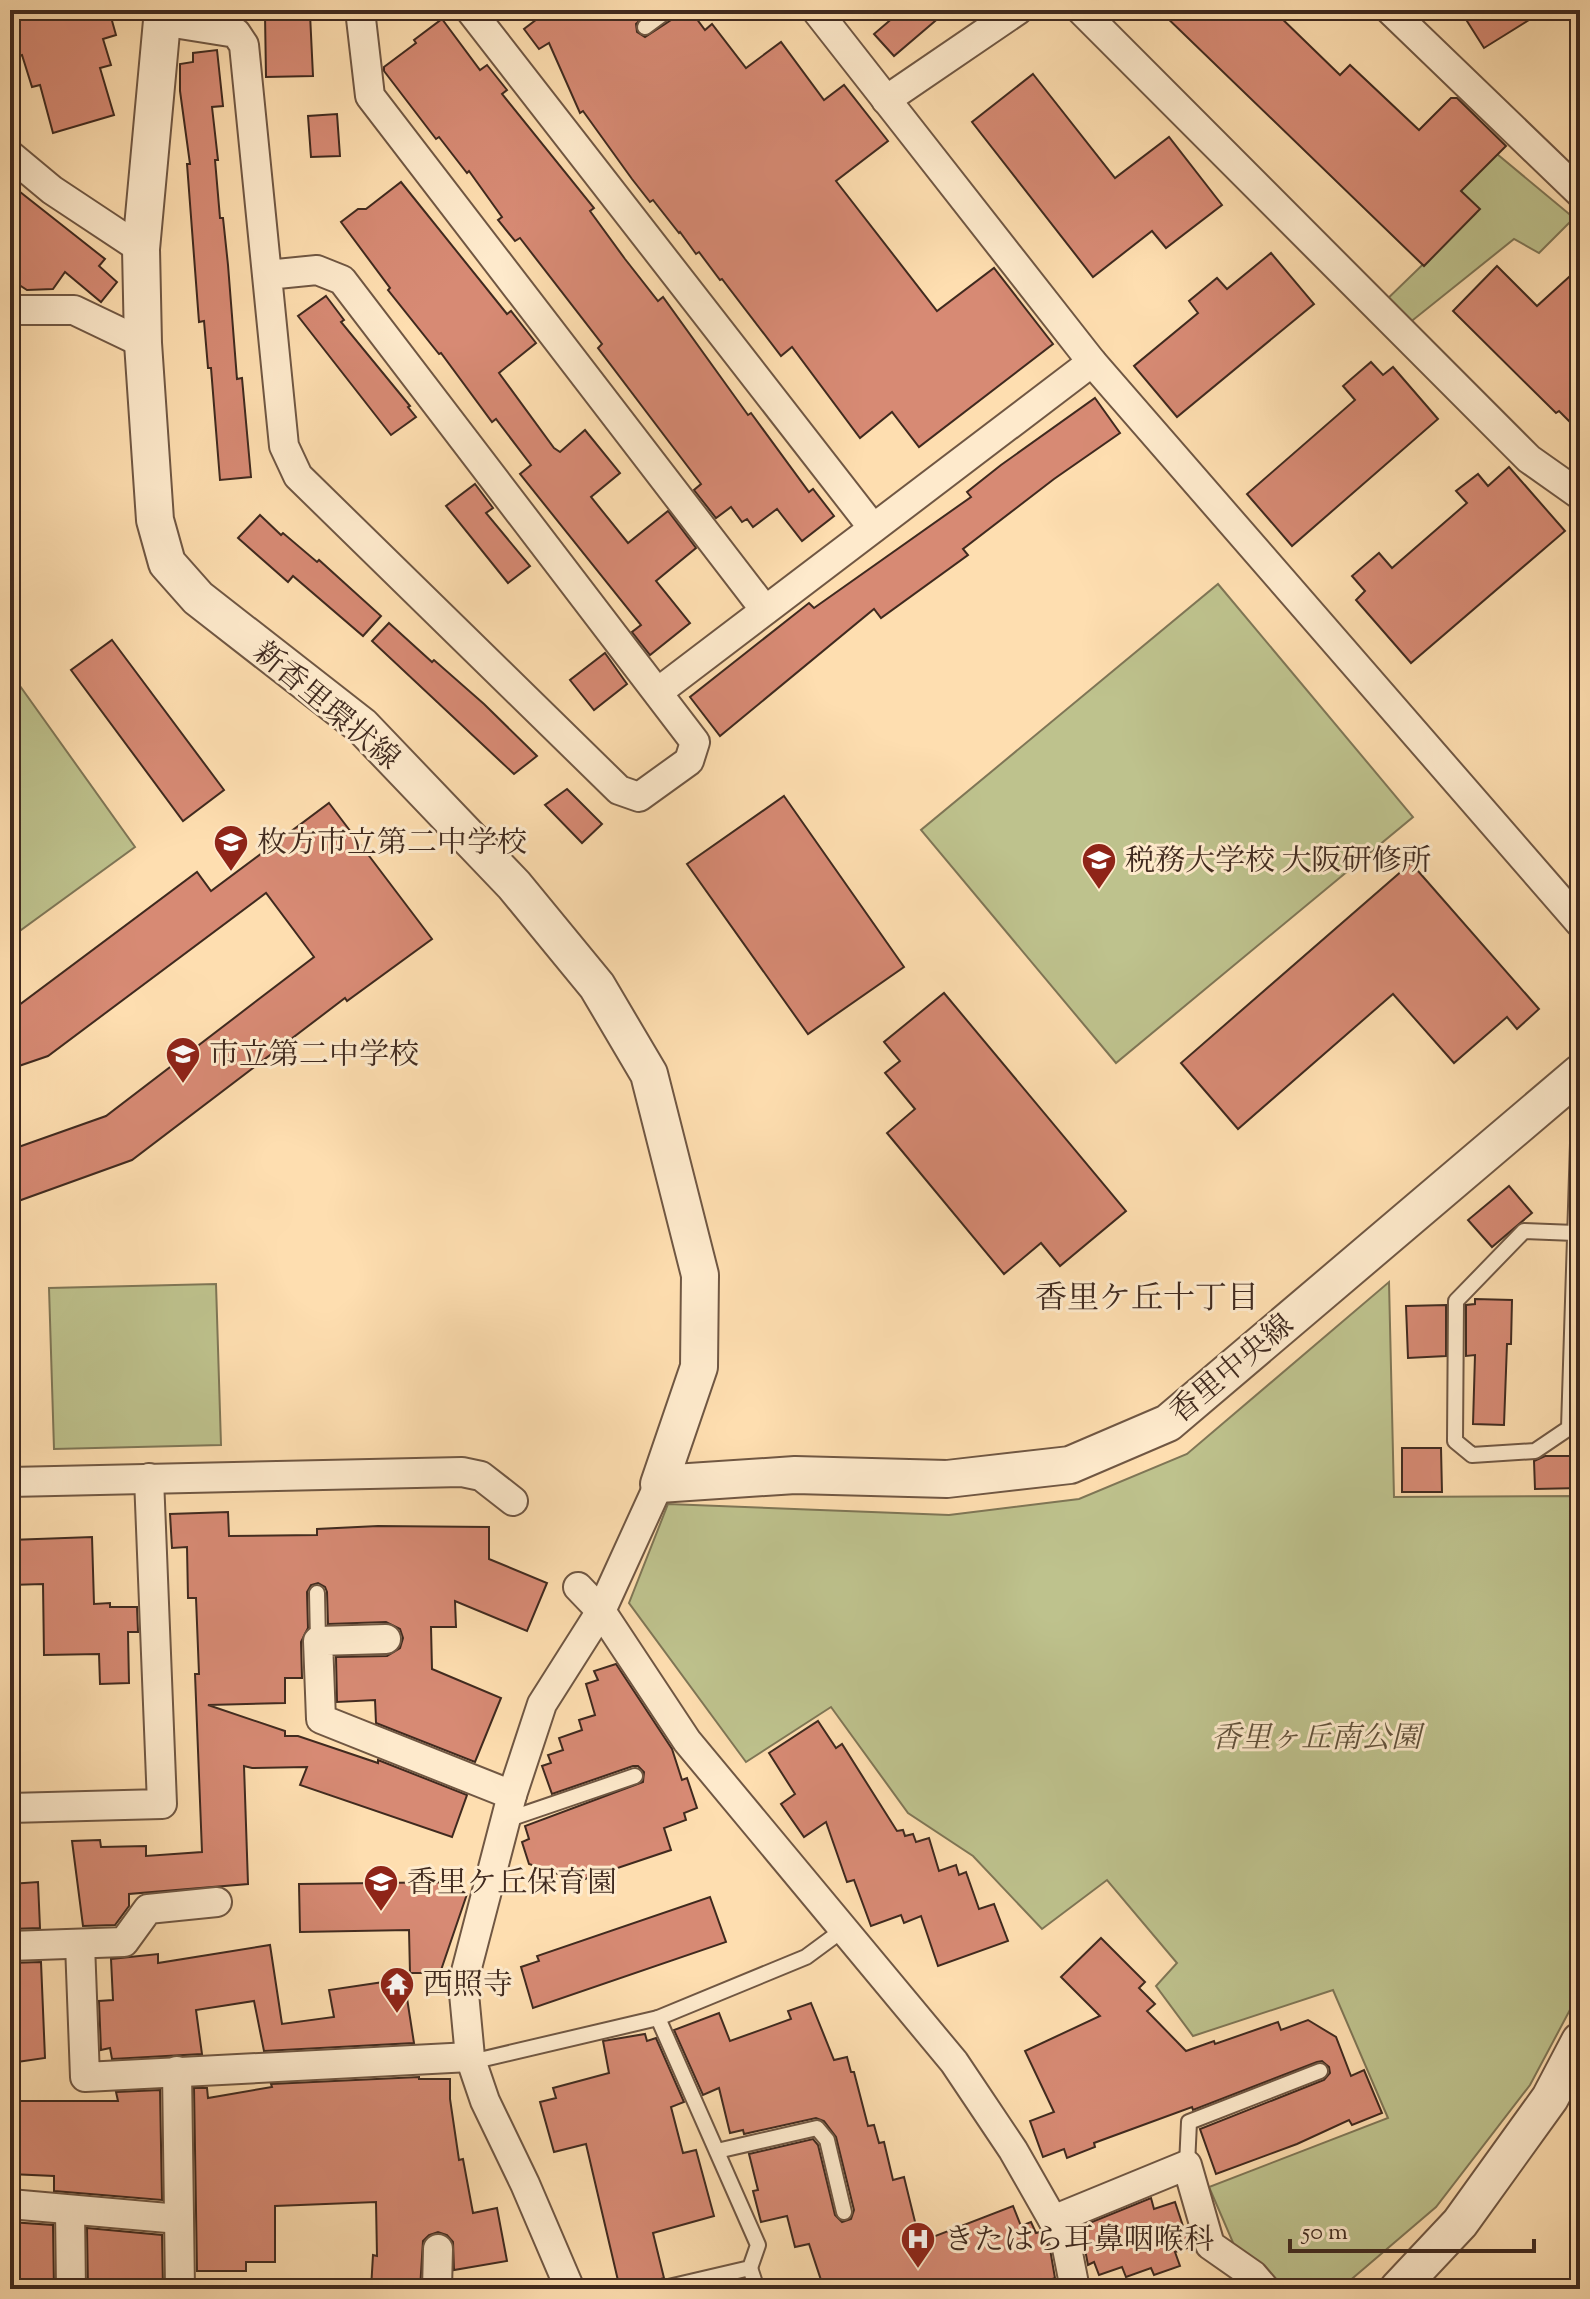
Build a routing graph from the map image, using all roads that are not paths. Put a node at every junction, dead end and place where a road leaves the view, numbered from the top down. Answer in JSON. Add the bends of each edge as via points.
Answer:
{"nodes":[{"id":1,"x":360,"y":10,"type":"edge"},
{"id":2,"x":470,"y":10,"type":"edge"},
{"id":3,"x":668,"y":10,"type":"edge"},
{"id":4,"x":816,"y":10,"type":"edge"},
{"id":5,"x":1018,"y":10,"type":"edge"},
{"id":6,"x":1081,"y":10,"type":"edge"},
{"id":7,"x":1390,"y":10,"type":"edge"},
{"id":8,"x":162,"y":16,"type":"edge"},
{"id":9,"x":645,"y":27,"type":"dead end"},
{"id":10,"x":886,"y":100,"type":"junction"},
{"id":11,"x":10,"y":155,"type":"edge"},
{"id":12,"x":1580,"y":193,"type":"edge"},
{"id":13,"x":141,"y":249,"type":"junction"},
{"id":14,"x":267,"y":275,"type":"junction"},
{"id":15,"x":10,"y":310,"type":"edge"},
{"id":16,"x":143,"y":343,"type":"junction"},
{"id":17,"x":1092,"y":362,"type":"junction"},
{"id":18,"x":1580,"y":495,"type":"edge"},
{"id":19,"x":873,"y":528,"type":"junction"},
{"id":20,"x":765,"y":610,"type":"junction"},
{"id":21,"x":658,"y":692,"type":"junction"},
{"id":22,"x":1580,"y":923,"type":"edge"},
{"id":23,"x":1580,"y":1073,"type":"edge"},
{"id":24,"x":1580,"y":1080,"type":"edge"},
{"id":25,"x":1575,"y":1233,"type":"junction"},
{"id":26,"x":149,"y":1478,"type":"junction"},
{"id":27,"x":10,"y":1482,"type":"edge"},
{"id":28,"x":659,"y":1484,"type":"junction"},
{"id":29,"x":513,"y":1501,"type":"dead end"},
{"id":30,"x":578,"y":1587,"type":"dead end"},
{"id":31,"x":317,"y":1593,"type":"dead end"},
{"id":32,"x":601,"y":1611,"type":"junction"},
{"id":33,"x":386,"y":1639,"type":"dead end"},
{"id":34,"x":318,"y":1641,"type":"junction"},
{"id":35,"x":635,"y":1776,"type":"dead end"},
{"id":36,"x":10,"y":1808,"type":"edge"},
{"id":37,"x":509,"y":1808,"type":"junction"},
{"id":38,"x":217,"y":1902,"type":"dead end"},
{"id":39,"x":844,"y":1929,"type":"junction"},
{"id":40,"x":80,"y":1944,"type":"junction"},
{"id":41,"x":10,"y":1946,"type":"edge"},
{"id":42,"x":658,"y":2018,"type":"junction"},
{"id":43,"x":1580,"y":2041,"type":"edge"},
{"id":44,"x":470,"y":2059,"type":"junction"},
{"id":45,"x":177,"y":2071,"type":"junction"},
{"id":46,"x":1320,"y":2071,"type":"dead end"},
{"id":47,"x":717,"y":2151,"type":"junction"},
{"id":48,"x":1187,"y":2165,"type":"junction"},
{"id":49,"x":10,"y":2204,"type":"edge"},
{"id":50,"x":70,"y":2211,"type":"junction"},
{"id":51,"x":844,"y":2212,"type":"dead end"},
{"id":52,"x":179,"y":2219,"type":"junction"},
{"id":53,"x":1053,"y":2220,"type":"junction"},
{"id":54,"x":438,"y":2249,"type":"dead end"},
{"id":55,"x":750,"y":2268,"type":"junction"},
{"id":56,"x":71,"y":2289,"type":"edge"},
{"id":57,"x":180,"y":2289,"type":"edge"},
{"id":58,"x":437,"y":2289,"type":"edge"},
{"id":59,"x":570,"y":2289,"type":"edge"},
{"id":60,"x":660,"y":2289,"type":"edge"},
{"id":61,"x":757,"y":2289,"type":"edge"},
{"id":62,"x":1075,"y":2289,"type":"edge"},
{"id":63,"x":1265,"y":2289,"type":"edge"},
{"id":64,"x":1398,"y":2289,"type":"edge"}],
"edges":[{"from":1,"to":20,"type":"street","via":[[370,96]]},
{"from":2,"to":19,"type":"street"},
{"from":3,"to":9,"type":"lane"},
{"from":4,"to":10,"type":"street"},
{"from":5,"to":10,"type":"street"},
{"from":6,"to":18,"type":"street","via":[[1529,459]]},
{"from":7,"to":12,"type":"street"},
{"from":8,"to":13,"type":"street","name":"新香里環状線"},
{"from":8,"to":14,"type":"street","via":[[236,33],[244,45]]},
{"from":10,"to":17,"type":"street"},
{"from":11,"to":13,"type":"street"},
{"from":13,"to":16,"type":"street","name":"新香里環状線"},
{"from":14,"to":21,"type":"street","via":[[317,270],[342,280]]},
{"from":14,"to":21,"type":"street","via":[[284,446],[298,476],[619,790],[639,797],[689,761],[695,742]]},
{"from":15,"to":16,"type":"street","via":[[74,310]]},
{"from":16,"to":28,"type":"street","name":"新香里環状線","via":[[155,520],[167,563],[198,598],[362,726],[514,885],[597,986],[649,1074],[700,1275],[699,1367]]},
{"from":17,"to":19,"type":"street"},
{"from":17,"to":22,"type":"street"},
{"from":19,"to":20,"type":"street"},
{"from":20,"to":21,"type":"street"},
{"from":23,"to":28,"type":"street","name":"香里中央線","via":[[1168,1423],[1070,1465],[947,1479],[795,1475]]},
{"from":24,"to":25,"type":"lane"},
{"from":25,"to":25,"type":"lane","via":[[1569,1428],[1535,1451],[1472,1455],[1455,1441],[1456,1301],[1524,1231]]},
{"from":26,"to":27,"type":"street"},
{"from":26,"to":29,"type":"street","via":[[462,1472],[481,1476]]},
{"from":26,"to":36,"type":"street","via":[[162,1804]]},
{"from":28,"to":32,"type":"street"},
{"from":30,"to":32,"type":"street"},
{"from":31,"to":34,"type":"lane"},
{"from":32,"to":37,"type":"street","via":[[542,1704]]},
{"from":32,"to":39,"type":"street","via":[[687,1741]]},
{"from":33,"to":34,"type":"street"},
{"from":34,"to":37,"type":"street","via":[[321,1719]]},
{"from":35,"to":37,"type":"lane"},
{"from":37,"to":44,"type":"street","via":[[463,1983]]},
{"from":38,"to":40,"type":"street","via":[[148,1909],[124,1942]]},
{"from":39,"to":42,"type":"lane","via":[[806,1957]]},
{"from":39,"to":53,"type":"street","via":[[954,2062]]},
{"from":40,"to":41,"type":"street"},
{"from":40,"to":45,"type":"street","via":[[85,2077]]},
{"from":42,"to":44,"type":"lane"},
{"from":42,"to":47,"type":"lane"},
{"from":43,"to":64,"type":"street","via":[[1550,2098],[1460,2223]]},
{"from":44,"to":45,"type":"street"},
{"from":44,"to":59,"type":"street"},
{"from":45,"to":52,"type":"street"},
{"from":46,"to":48,"type":"lane","via":[[1189,2122]]},
{"from":47,"to":51,"type":"lane","via":[[817,2128],[827,2140]]},
{"from":47,"to":55,"type":"lane","via":[[758,2245]]},
{"from":48,"to":53,"type":"street"},
{"from":48,"to":63,"type":"street","via":[[1210,2245]]},
{"from":49,"to":50,"type":"street"},
{"from":50,"to":52,"type":"street"},
{"from":50,"to":56,"type":"street"},
{"from":52,"to":57,"type":"street"},
{"from":53,"to":62,"type":"street","via":[[1066,2243]]},
{"from":54,"to":58,"type":"street"},
{"from":55,"to":60,"type":"lane"},
{"from":55,"to":61,"type":"lane"}]}
